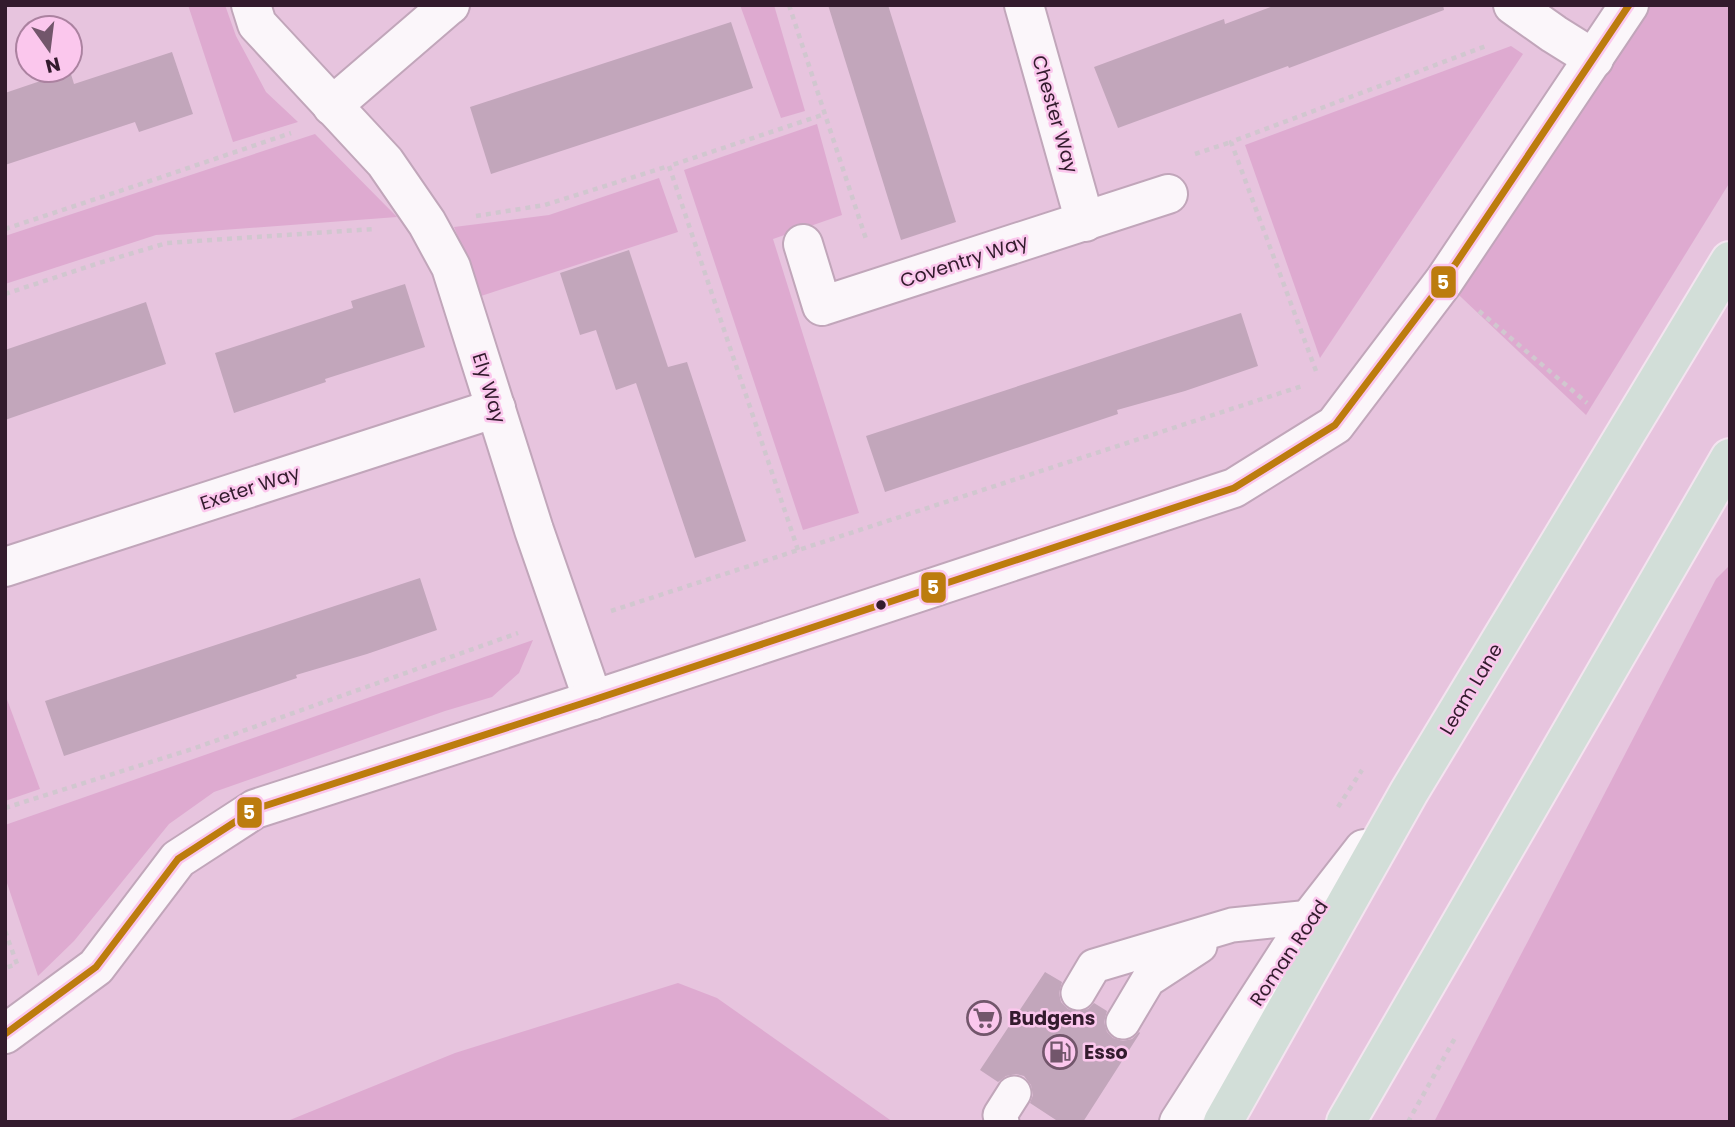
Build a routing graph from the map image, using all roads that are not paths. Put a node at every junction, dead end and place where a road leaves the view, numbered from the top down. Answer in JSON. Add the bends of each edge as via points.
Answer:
{"nodes":[{"id":1,"x":251,"y":5,"type":"edge"},
{"id":2,"x":450,"y":5,"type":"edge"},
{"id":3,"x":1024,"y":5,"type":"edge"},
{"id":4,"x":1629,"y":5,"type":"edge"},
{"id":5,"x":1520,"y":11,"type":"edge"},
{"id":6,"x":1594,"y":58,"type":"junction"},
{"id":7,"x":332,"y":106,"type":"junction"},
{"id":8,"x":1168,"y":194,"type":"dead end"},
{"id":9,"x":1085,"y":222,"type":"junction"},
{"id":10,"x":803,"y":244,"type":"dead end"},
{"id":11,"x":1730,"y":261,"type":"edge"},
{"id":12,"x":496,"y":408,"type":"junction"},
{"id":13,"x":1730,"y":458,"type":"edge"},
{"id":14,"x":5,"y":567,"type":"edge"},
{"id":15,"x":593,"y":700,"type":"junction"},
{"id":16,"x":1409,"y":792,"type":"junction"},
{"id":17,"x":1311,"y":917,"type":"junction"},
{"id":18,"x":1232,"y":925,"type":"junction"},
{"id":19,"x":1078,"y":993,"type":"dead end"},
{"id":20,"x":1123,"y":1022,"type":"dead end"},
{"id":21,"x":5,"y":1034,"type":"edge"},
{"id":22,"x":1179,"y":1122,"type":"edge"},
{"id":23,"x":1223,"y":1122,"type":"edge"},
{"id":24,"x":1346,"y":1122,"type":"edge"}],
"edges":[{"from":1,"to":7,"type":"street","name":"Ely Way","via":[[257,24]]},
{"from":2,"to":7,"type":"street"},
{"from":3,"to":9,"type":"street","name":"Chester Way"},
{"from":4,"to":6,"type":"street"},
{"from":5,"to":6,"type":"street"},
{"from":6,"to":15,"type":"street","via":[[1444,281],[1335,425],[1234,488]]},
{"from":7,"to":12,"type":"street","name":"Ely Way","via":[[384,162],[451,267]]},
{"from":8,"to":9,"type":"street","name":"Coventry Way"},
{"from":9,"to":10,"type":"street","name":"Coventry Way","via":[[822,306]]},
{"from":11,"to":16,"type":"highway","name":"Leam Lane"},
{"from":12,"to":14,"type":"street","name":"Exeter Way"},
{"from":12,"to":15,"type":"street","name":"Ely Way"},
{"from":13,"to":24,"type":"highway"},
{"from":15,"to":21,"type":"street","via":[[255,809],[178,859],[96,967]]},
{"from":16,"to":17,"type":"street","name":"Roman Road"},
{"from":16,"to":23,"type":"highway","name":"Leam Lane"},
{"from":17,"to":18,"type":"lane"},
{"from":17,"to":22,"type":"street","name":"Roman Road"},
{"from":18,"to":19,"type":"lane","via":[[1094,966]]},
{"from":18,"to":20,"type":"lane","via":[[1148,980]]}]}
